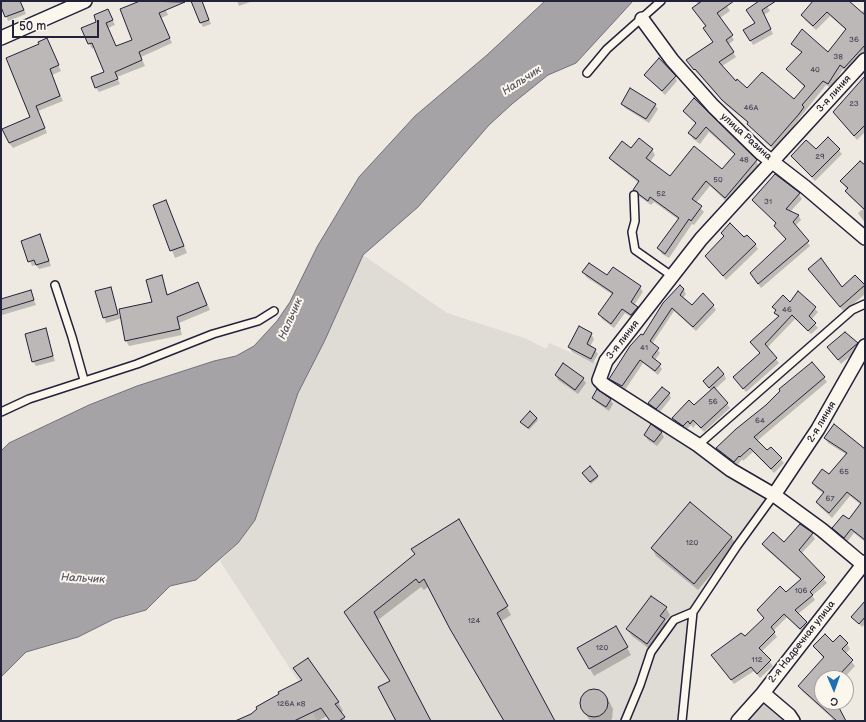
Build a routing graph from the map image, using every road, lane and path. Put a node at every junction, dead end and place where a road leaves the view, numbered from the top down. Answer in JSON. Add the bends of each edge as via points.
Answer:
{"nodes":[{"id":1,"x":84,"y":1,"type":"edge"},
{"id":2,"x":661,"y":1,"type":"edge"},
{"id":3,"x":642,"y":19,"type":"junction"},
{"id":4,"x":1,"y":38,"type":"edge"},
{"id":5,"x":865,"y":60,"type":"edge"},
{"id":6,"x":587,"y":73,"type":"dead end"},
{"id":7,"x":772,"y":161,"type":"junction"},
{"id":8,"x":634,"y":195,"type":"dead end"},
{"id":9,"x":865,"y":238,"type":"edge"},
{"id":10,"x":672,"y":276,"type":"junction"},
{"id":11,"x":55,"y":285,"type":"dead end"},
{"id":12,"x":865,"y":304,"type":"edge"},
{"id":13,"x":274,"y":310,"type":"dead end"},
{"id":14,"x":865,"y":346,"type":"edge"},
{"id":15,"x":84,"y":380,"type":"junction"},
{"id":16,"x":1,"y":412,"type":"edge"},
{"id":17,"x":698,"y":445,"type":"junction"},
{"id":18,"x":774,"y":495,"type":"junction"},
{"id":19,"x":864,"y":564,"type":"edge"},
{"id":20,"x":693,"y":612,"type":"junction"},
{"id":21,"x":763,"y":693,"type":"junction"},
{"id":22,"x":625,"y":721,"type":"edge"},
{"id":23,"x":682,"y":721,"type":"edge"},
{"id":24,"x":738,"y":721,"type":"edge"},
{"id":25,"x":792,"y":721,"type":"edge"}],
"edges":[{"from":1,"to":4,"type":"street"},
{"from":2,"to":3,"type":"lane"},
{"from":3,"to":6,"type":"lane","via":[[607,49]]},
{"from":3,"to":7,"type":"street","name":"улица Разина","via":[[672,60],[708,101]]},
{"from":5,"to":7,"type":"street","name":"3-я линия"},
{"from":7,"to":9,"type":"street","name":"улица Разина"},
{"from":7,"to":10,"type":"street","name":"3-я линия","via":[[701,239]]},
{"from":8,"to":10,"type":"lane","via":[[635,221],[632,232],[635,250]]},
{"from":10,"to":17,"type":"street","name":"3-я линия","via":[[606,361],[599,380]]},
{"from":11,"to":15,"type":"lane"},
{"from":12,"to":17,"type":"lane","via":[[852,310]]},
{"from":13,"to":15,"type":"lane","via":[[258,321],[213,334],[137,364]]},
{"from":14,"to":18,"type":"street","name":"2-я линия","via":[[818,429]]},
{"from":15,"to":16,"type":"lane","via":[[29,399]]},
{"from":17,"to":18,"type":"street","name":"3-я линия","via":[[731,470]]},
{"from":18,"to":19,"type":"street","name":"3-я линия"},
{"from":18,"to":20,"type":"lane"},
{"from":19,"to":21,"type":"street","name":"2-я Надречная улица"},
{"from":20,"to":22,"type":"lane","via":[[674,620],[650,652]]},
{"from":20,"to":23,"type":"lane"},
{"from":21,"to":24,"type":"street","name":"2-я Надречная улица"},
{"from":21,"to":25,"type":"street","via":[[789,715]]}]}
